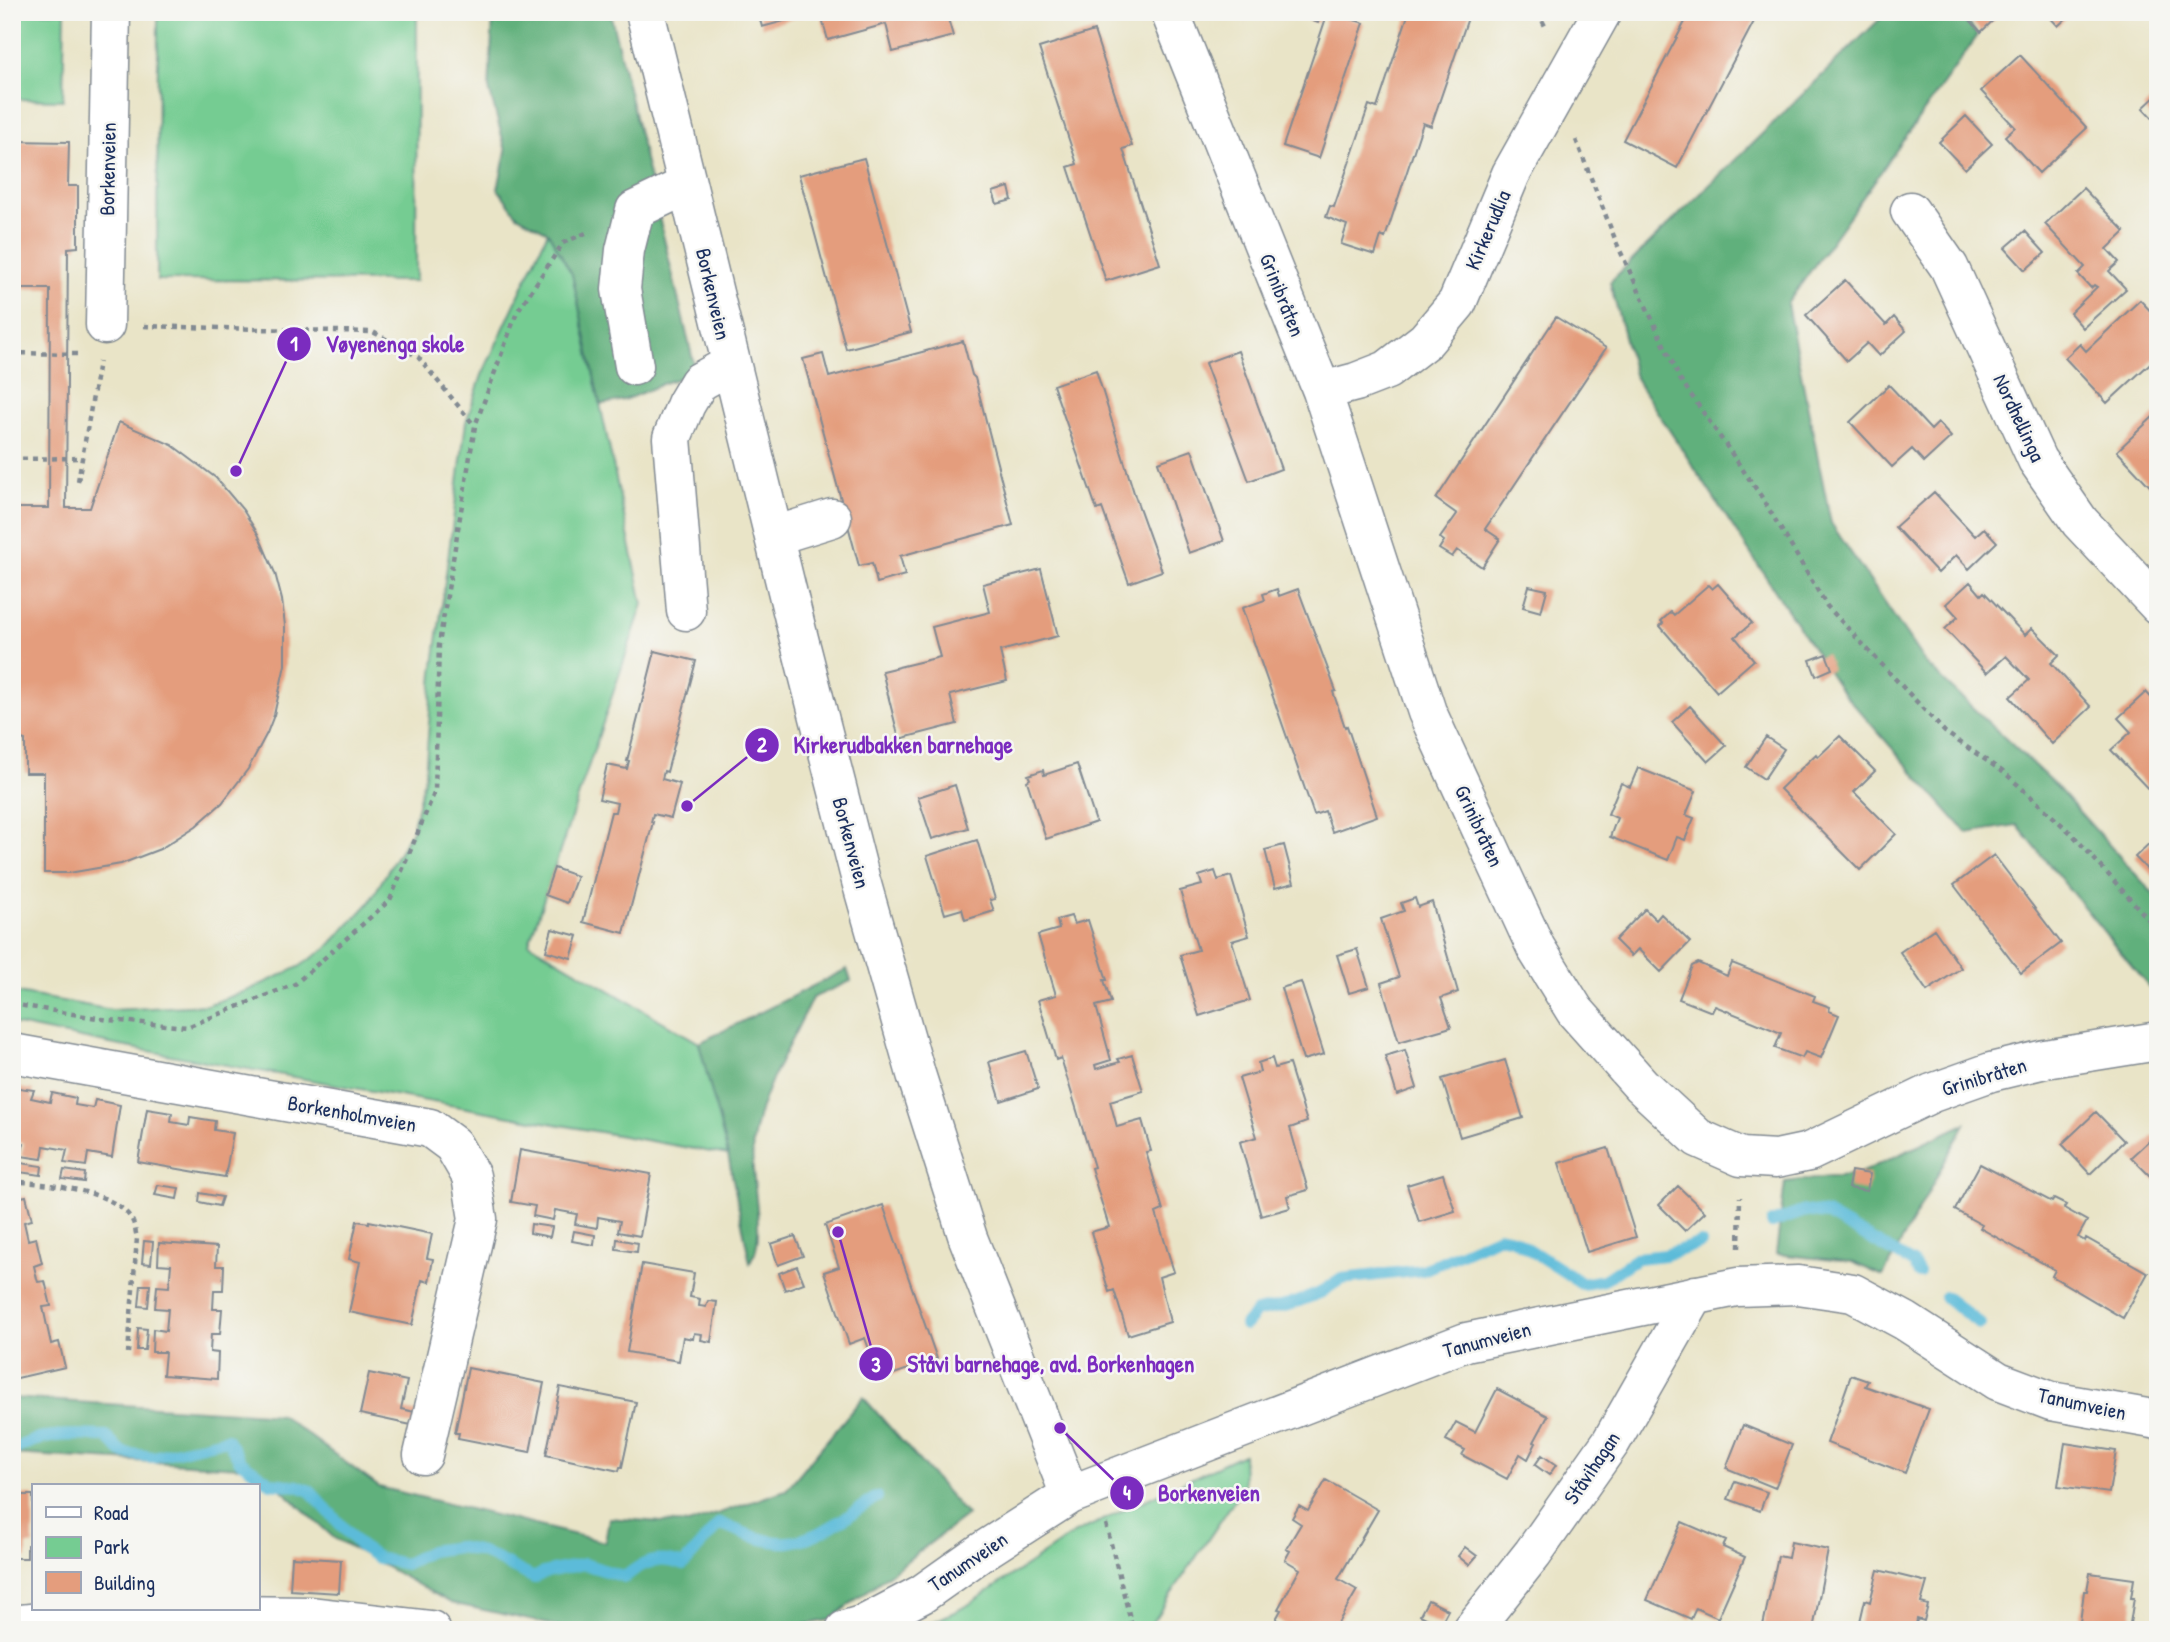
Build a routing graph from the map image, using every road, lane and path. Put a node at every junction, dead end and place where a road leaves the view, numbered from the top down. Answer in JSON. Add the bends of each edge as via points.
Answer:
{"nodes":[{"id":1,"x":111,"y":12,"type":"edge"},
{"id":2,"x":645,"y":12,"type":"edge"},
{"id":3,"x":1170,"y":12,"type":"edge"},
{"id":4,"x":1538,"y":12,"type":"edge"},
{"id":5,"x":1602,"y":12,"type":"edge"},
{"id":6,"x":1562,"y":83,"type":"junction"},
{"id":7,"x":687,"y":185,"type":"junction"},
{"id":8,"x":635,"y":210,"type":"junction"},
{"id":9,"x":1910,"y":211,"type":"dead end"},
{"id":10,"x":103,"y":340,"type":"junction"},
{"id":11,"x":12,"y":353,"type":"edge"},
{"id":12,"x":730,"y":365,"type":"junction"},
{"id":13,"x":634,"y":366,"type":"dead end"},
{"id":14,"x":1322,"y":391,"type":"junction"},
{"id":15,"x":475,"y":426,"type":"junction"},
{"id":16,"x":12,"y":458,"type":"edge"},
{"id":17,"x":83,"y":458,"type":"junction"},
{"id":18,"x":78,"y":481,"type":"dead end"},
{"id":19,"x":832,"y":518,"type":"dead end"},
{"id":20,"x":774,"y":536,"type":"junction"},
{"id":21,"x":2158,"y":605,"type":"edge"},
{"id":22,"x":686,"y":611,"type":"dead end"},
{"id":23,"x":2158,"y":930,"type":"edge"},
{"id":24,"x":12,"y":1004,"type":"edge"},
{"id":25,"x":2158,"y":1041,"type":"edge"},
{"id":26,"x":12,"y":1053,"type":"edge"},
{"id":27,"x":1741,"y":1157,"type":"junction"},
{"id":28,"x":12,"y":1181,"type":"edge"},
{"id":29,"x":1737,"y":1287,"type":"junction"},
{"id":30,"x":1695,"y":1294,"type":"junction"},
{"id":31,"x":128,"y":1353,"type":"dead end"},
{"id":32,"x":2158,"y":1420,"type":"edge"},
{"id":33,"x":423,"y":1455,"type":"dead end"},
{"id":34,"x":1083,"y":1490,"type":"junction"},
{"id":35,"x":235,"y":1623,"type":"edge"},
{"id":36,"x":12,"y":1625,"type":"edge"},
{"id":37,"x":59,"y":1625,"type":"edge"},
{"id":38,"x":431,"y":1630,"type":"edge"},
{"id":39,"x":845,"y":1630,"type":"edge"},
{"id":40,"x":1133,"y":1630,"type":"edge"},
{"id":41,"x":1472,"y":1630,"type":"edge"}],
"edges":[{"from":1,"to":10,"type":"street","name":"Borkenveien"},
{"from":2,"to":7,"type":"street","name":"Borkenveien"},
{"from":3,"to":14,"type":"street","name":"Grinibråten"},
{"from":4,"to":6,"type":"path"},
{"from":5,"to":6,"type":"street","name":"Kirkerudlia"},
{"from":6,"to":14,"type":"street","name":"Kirkerudlia","via":[[1511,174],[1457,303],[1426,340],[1387,370]]},
{"from":6,"to":23,"type":"path","via":[[1575,138],[1617,244],[1680,379],[1761,496],[1827,606],[1945,732],[2006,774],[2073,835]]},
{"from":7,"to":8,"type":"street"},
{"from":7,"to":12,"type":"street","name":"Borkenveien"},
{"from":8,"to":13,"type":"street","via":[[621,289]]},
{"from":8,"to":15,"type":"path","via":[[563,243],[517,312]]},
{"from":9,"to":21,"type":"street","name":"Nordhellinga","via":[[1949,267],[2037,460],[2080,522]]},
{"from":10,"to":11,"type":"path"},
{"from":10,"to":15,"type":"path","via":[[373,332],[418,357]]},
{"from":10,"to":17,"type":"path"},
{"from":12,"to":20,"type":"street","name":"Borkenveien"},
{"from":12,"to":22,"type":"street","via":[[699,382],[672,438]]},
{"from":14,"to":27,"type":"street","name":"Grinibråten","via":[[1427,712],[1536,948],[1576,1011],[1641,1084],[1698,1138]]},
{"from":15,"to":24,"type":"path","via":[[439,644],[435,791],[390,900],[295,984],[187,1027]]},
{"from":16,"to":17,"type":"path"},
{"from":17,"to":18,"type":"path"},
{"from":19,"to":20,"type":"street"},
{"from":20,"to":34,"type":"street","name":"Borkenveien","via":[[861,881],[968,1238]]},
{"from":25,"to":27,"type":"street","name":"Grinibråten","via":[[1991,1072],[1932,1093],[1809,1152],[1776,1159]]},
{"from":26,"to":33,"type":"street","name":"Borkenholmveien","via":[[430,1128],[453,1145],[471,1176],[478,1219]]},
{"from":27,"to":29,"type":"path"},
{"from":28,"to":31,"type":"path","via":[[64,1186],[112,1202],[133,1222],[137,1238]]},
{"from":29,"to":30,"type":"street","name":"Tanumveien"},
{"from":29,"to":32,"type":"street","name":"Tanumveien","via":[[1798,1285],[1853,1293],[1998,1381],[2051,1401]]},
{"from":30,"to":34,"type":"street","name":"Tanumveien","via":[[1466,1342]]},
{"from":30,"to":41,"type":"street","name":"Ståvihagan","via":[[1611,1442]]},
{"from":34,"to":39,"type":"street","name":"Tanumveien","via":[[922,1594]]},
{"from":34,"to":40,"type":"path"},
{"from":35,"to":37,"type":"street"},
{"from":35,"to":38,"type":"street","via":[[311,1616]]},
{"from":36,"to":37,"type":"street"}]}
